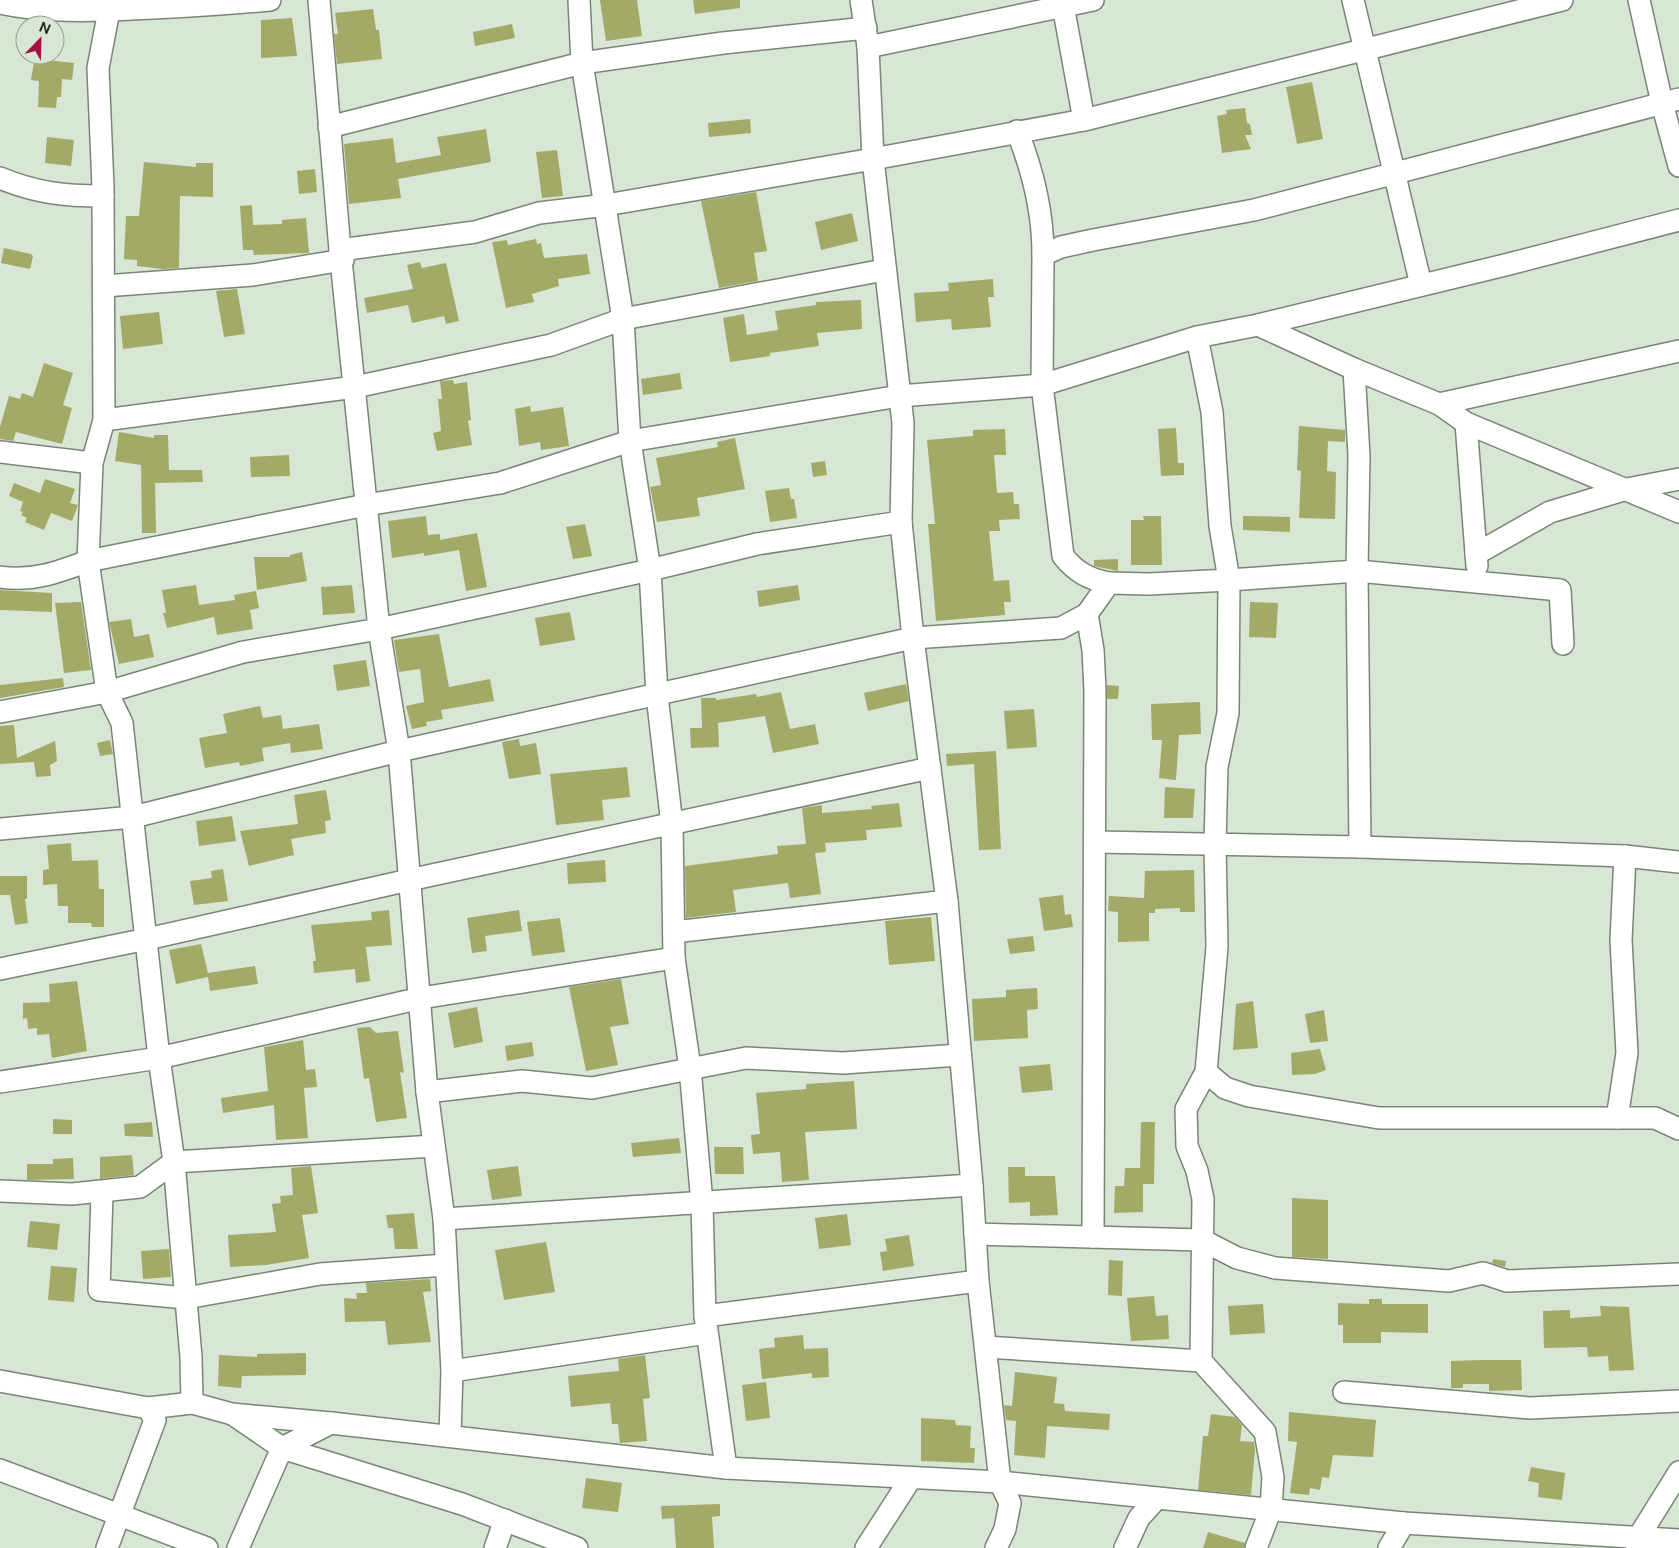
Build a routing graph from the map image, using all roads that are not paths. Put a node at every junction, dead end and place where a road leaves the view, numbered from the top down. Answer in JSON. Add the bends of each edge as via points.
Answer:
{"nodes":[{"id":1,"x":270,"y":0,"type":"edge"},
{"id":2,"x":319,"y":0,"type":"edge"},
{"id":3,"x":579,"y":0,"type":"edge"},
{"id":4,"x":862,"y":0,"type":"edge"},
{"id":5,"x":1093,"y":0,"type":"edge"},
{"id":6,"x":1353,"y":0,"type":"edge"},
{"id":7,"x":1562,"y":0,"type":"edge"},
{"id":8,"x":1639,"y":0,"type":"edge"},
{"id":9,"x":0,"y":3,"type":"edge"},
{"id":10,"x":1063,"y":4,"type":"edge"},
{"id":11,"x":110,"y":5,"type":"edge"},
{"id":12,"x":867,"y":37,"type":"junction"},
{"id":13,"x":1364,"y":48,"type":"junction"},
{"id":14,"x":582,"y":63,"type":"junction"},
{"id":15,"x":1670,"y":101,"type":"edge"},
{"id":16,"x":1084,"y":120,"type":"junction"},
{"id":17,"x":329,"y":127,"type":"junction"},
{"id":18,"x":1017,"y":130,"type":"junction"},
{"id":19,"x":873,"y":159,"type":"junction"},
{"id":20,"x":1679,"y":166,"type":"edge"},
{"id":21,"x":1395,"y":172,"type":"junction"},
{"id":22,"x":0,"y":178,"type":"edge"},
{"id":23,"x":103,"y":196,"type":"junction"},
{"id":24,"x":606,"y":205,"type":"junction"},
{"id":25,"x":1679,"y":220,"type":"edge"},
{"id":26,"x":341,"y":255,"type":"junction"},
{"id":27,"x":1043,"y":255,"type":"junction"},
{"id":28,"x":884,"y":270,"type":"junction"},
{"id":29,"x":1421,"y":285,"type":"junction"},
{"id":30,"x":104,"y":286,"type":"junction"},
{"id":31,"x":623,"y":319,"type":"junction"},
{"id":32,"x":1258,"y":325,"type":"junction"},
{"id":33,"x":1197,"y":337,"type":"junction"},
{"id":34,"x":1679,"y":351,"type":"edge"},
{"id":35,"x":1354,"y":369,"type":"junction"},
{"id":36,"x":1042,"y":385,"type":"junction"},
{"id":37,"x":355,"y":386,"type":"junction"},
{"id":38,"x":899,"y":396,"type":"junction"},
{"id":39,"x":1439,"y":404,"type":"junction"},
{"id":40,"x":104,"y":420,"type":"junction"},
{"id":41,"x":1466,"y":423,"type":"junction"},
{"id":42,"x":630,"y":441,"type":"junction"},
{"id":43,"x":0,"y":452,"type":"edge"},
{"id":44,"x":92,"y":463,"type":"junction"},
{"id":45,"x":1679,"y":479,"type":"edge"},
{"id":46,"x":1628,"y":489,"type":"junction"},
{"id":47,"x":366,"y":505,"type":"junction"},
{"id":48,"x":1679,"y":512,"type":"edge"},
{"id":49,"x":901,"y":522,"type":"junction"},
{"id":50,"x":1476,"y":554,"type":"junction"},
{"id":51,"x":88,"y":561,"type":"junction"},
{"id":52,"x":650,"y":570,"type":"junction"},
{"id":53,"x":1357,"y":571,"type":"junction"},
{"id":54,"x":0,"y":577,"type":"edge"},
{"id":55,"x":1229,"y":580,"type":"junction"},
{"id":56,"x":1478,"y":581,"type":"junction"},
{"id":57,"x":1109,"y":583,"type":"junction"},
{"id":58,"x":1087,"y":614,"type":"junction"},
{"id":59,"x":379,"y":629,"type":"junction"},
{"id":60,"x":913,"y":638,"type":"junction"},
{"id":61,"x":1563,"y":644,"type":"dead end"},
{"id":62,"x":107,"y":692,"type":"junction"},
{"id":63,"x":657,"y":695,"type":"junction"},
{"id":64,"x":0,"y":712,"type":"edge"},
{"id":65,"x":399,"y":751,"type":"junction"},
{"id":66,"x":930,"y":768,"type":"junction"},
{"id":67,"x":133,"y":817,"type":"junction"},
{"id":68,"x":672,"y":825,"type":"junction"},
{"id":69,"x":0,"y":829,"type":"edge"},
{"id":70,"x":1096,"y":842,"type":"junction"},
{"id":71,"x":1215,"y":844,"type":"junction"},
{"id":72,"x":1360,"y":847,"type":"junction"},
{"id":73,"x":1625,"y":856,"type":"junction"},
{"id":74,"x":1679,"y":862,"type":"edge"},
{"id":75,"x":409,"y":880,"type":"junction"},
{"id":76,"x":947,"y":901,"type":"junction"},
{"id":77,"x":674,"y":932,"type":"junction"},
{"id":78,"x":147,"y":939,"type":"junction"},
{"id":79,"x":674,"y":958,"type":"junction"},
{"id":80,"x":0,"y":969,"type":"edge"},
{"id":81,"x":421,"y":998,"type":"junction"},
{"id":82,"x":960,"y":1054,"type":"junction"},
{"id":83,"x":159,"y":1058,"type":"junction"},
{"id":84,"x":690,"y":1068,"type":"junction"},
{"id":85,"x":1206,"y":1072,"type":"junction"},
{"id":86,"x":0,"y":1082,"type":"edge"},
{"id":87,"x":427,"y":1092,"type":"junction"},
{"id":88,"x":1617,"y":1118,"type":"junction"},
{"id":89,"x":1679,"y":1129,"type":"edge"},
{"id":90,"x":434,"y":1146,"type":"junction"},
{"id":91,"x":174,"y":1162,"type":"junction"},
{"id":92,"x":972,"y":1185,"type":"junction"},
{"id":93,"x":0,"y":1191,"type":"edge"},
{"id":94,"x":102,"y":1192,"type":"junction"},
{"id":95,"x":702,"y":1203,"type":"junction"},
{"id":96,"x":444,"y":1219,"type":"junction"},
{"id":97,"x":975,"y":1234,"type":"junction"},
{"id":98,"x":1093,"y":1237,"type":"junction"},
{"id":99,"x":1202,"y":1240,"type":"junction"},
{"id":100,"x":446,"y":1265,"type":"junction"},
{"id":101,"x":1679,"y":1274,"type":"edge"},
{"id":102,"x":978,"y":1282,"type":"junction"},
{"id":103,"x":186,"y":1298,"type":"junction"},
{"id":104,"x":706,"y":1324,"type":"junction"},
{"id":105,"x":986,"y":1347,"type":"junction"},
{"id":106,"x":1201,"y":1361,"type":"junction"},
{"id":107,"x":452,"y":1371,"type":"junction"},
{"id":108,"x":0,"y":1381,"type":"edge"},
{"id":109,"x":1344,"y":1392,"type":"dead end"},
{"id":110,"x":1679,"y":1401,"type":"edge"},
{"id":111,"x":192,"y":1403,"type":"junction"},
{"id":112,"x":148,"y":1408,"type":"junction"},
{"id":113,"x":232,"y":1414,"type":"junction"},
{"id":114,"x":331,"y":1422,"type":"junction"},
{"id":115,"x":450,"y":1436,"type":"junction"},
{"id":116,"x":282,"y":1448,"type":"junction"},
{"id":117,"x":726,"y":1468,"type":"junction"},
{"id":118,"x":0,"y":1470,"type":"edge"},
{"id":119,"x":1679,"y":1472,"type":"edge"},
{"id":120,"x":911,"y":1478,"type":"junction"},
{"id":121,"x":1000,"y":1482,"type":"junction"},
{"id":122,"x":1157,"y":1498,"type":"junction"},
{"id":123,"x":1271,"y":1509,"type":"junction"},
{"id":124,"x":119,"y":1515,"type":"junction"},
{"id":125,"x":505,"y":1520,"type":"junction"},
{"id":126,"x":1404,"y":1523,"type":"junction"},
{"id":127,"x":1679,"y":1540,"type":"edge"},
{"id":128,"x":1637,"y":1543,"type":"edge"},
{"id":129,"x":108,"y":1548,"type":"edge"},
{"id":130,"x":207,"y":1548,"type":"edge"},
{"id":131,"x":238,"y":1548,"type":"edge"},
{"id":132,"x":495,"y":1548,"type":"edge"},
{"id":133,"x":577,"y":1548,"type":"edge"},
{"id":134,"x":866,"y":1548,"type":"edge"},
{"id":135,"x":996,"y":1548,"type":"edge"},
{"id":136,"x":1126,"y":1548,"type":"edge"},
{"id":137,"x":1256,"y":1548,"type":"edge"},
{"id":138,"x":1389,"y":1548,"type":"edge"}],
"edges":[{"from":1,"to":11,"type":"street","via":[[173,9]]},
{"from":2,"to":17,"type":"street"},
{"from":3,"to":14,"type":"street"},
{"from":4,"to":12,"type":"street"},
{"from":5,"to":10,"type":"street"},
{"from":6,"to":13,"type":"street"},
{"from":7,"to":13,"type":"street"},
{"from":8,"to":15,"type":"street"},
{"from":9,"to":11,"type":"street","via":[[72,12]]},
{"from":10,"to":12,"type":"street"},
{"from":10,"to":16,"type":"street"},
{"from":11,"to":23,"type":"street","via":[[98,68]]},
{"from":12,"to":14,"type":"street","via":[[723,43]]},
{"from":12,"to":19,"type":"street"},
{"from":13,"to":16,"type":"street"},
{"from":13,"to":21,"type":"street"},
{"from":14,"to":17,"type":"street"},
{"from":14,"to":24,"type":"street"},
{"from":15,"to":20,"type":"street"},
{"from":15,"to":21,"type":"street"},
{"from":16,"to":18,"type":"street"},
{"from":17,"to":26,"type":"street"},
{"from":18,"to":19,"type":"street","via":[[911,154]]},
{"from":18,"to":27,"type":"street","via":[[1032,168],[1043,231]]},
{"from":19,"to":24,"type":"street"},
{"from":19,"to":28,"type":"street"},
{"from":21,"to":27,"type":"street","via":[[1254,210],[1093,240]]},
{"from":21,"to":29,"type":"street"},
{"from":22,"to":23,"type":"street","via":[[22,188],[61,196]]},
{"from":23,"to":30,"type":"street"},
{"from":24,"to":26,"type":"street","via":[[539,213],[475,232]]},
{"from":24,"to":31,"type":"street"},
{"from":25,"to":29,"type":"street"},
{"from":26,"to":30,"type":"street","via":[[253,275]]},
{"from":26,"to":37,"type":"street"},
{"from":27,"to":36,"type":"street"},
{"from":28,"to":31,"type":"street"},
{"from":28,"to":38,"type":"street"},
{"from":29,"to":32,"type":"street"},
{"from":30,"to":40,"type":"street"},
{"from":31,"to":37,"type":"street","via":[[551,345]]},
{"from":31,"to":42,"type":"street"},
{"from":32,"to":33,"type":"street"},
{"from":32,"to":35,"type":"street"},
{"from":33,"to":36,"type":"street"},
{"from":33,"to":55,"type":"street","via":[[1212,412],[1220,526]]},
{"from":34,"to":39,"type":"street"},
{"from":35,"to":39,"type":"street"},
{"from":35,"to":53,"type":"street","via":[[1359,456]]},
{"from":36,"to":38,"type":"street"},
{"from":36,"to":57,"type":"street","via":[[1063,556],[1075,571],[1095,581]]},
{"from":37,"to":40,"type":"street"},
{"from":37,"to":47,"type":"street"},
{"from":38,"to":42,"type":"street"},
{"from":38,"to":49,"type":"street","via":[[903,423]]},
{"from":39,"to":41,"type":"street"},
{"from":40,"to":44,"type":"street"},
{"from":41,"to":46,"type":"street"},
{"from":41,"to":50,"type":"street"},
{"from":42,"to":47,"type":"street","via":[[500,483]]},
{"from":42,"to":52,"type":"street"},
{"from":43,"to":44,"type":"street"},
{"from":44,"to":51,"type":"street"},
{"from":45,"to":46,"type":"street"},
{"from":46,"to":48,"type":"street"},
{"from":46,"to":50,"type":"street","via":[[1550,512]]},
{"from":47,"to":51,"type":"street"},
{"from":47,"to":59,"type":"street"},
{"from":49,"to":52,"type":"street","via":[[757,544]]},
{"from":49,"to":60,"type":"street"},
{"from":50,"to":56,"type":"street"},
{"from":51,"to":54,"type":"street","via":[[49,576]]},
{"from":51,"to":62,"type":"street"},
{"from":52,"to":59,"type":"street"},
{"from":52,"to":63,"type":"street"},
{"from":53,"to":55,"type":"street"},
{"from":53,"to":56,"type":"street"},
{"from":53,"to":72,"type":"street"},
{"from":55,"to":57,"type":"street"},
{"from":55,"to":71,"type":"street","via":[[1228,713],[1217,766]]},
{"from":56,"to":61,"type":"street","via":[[1560,590]]},
{"from":57,"to":58,"type":"street"},
{"from":58,"to":60,"type":"street","via":[[1061,628]]},
{"from":58,"to":70,"type":"street","via":[[1095,690]]},
{"from":59,"to":62,"type":"street","via":[[243,652]]},
{"from":59,"to":65,"type":"street"},
{"from":60,"to":63,"type":"street"},
{"from":60,"to":66,"type":"street"},
{"from":62,"to":64,"type":"street"},
{"from":62,"to":67,"type":"street","via":[[122,723]]},
{"from":63,"to":65,"type":"street"},
{"from":63,"to":68,"type":"street"},
{"from":65,"to":67,"type":"street"},
{"from":65,"to":75,"type":"street"},
{"from":66,"to":68,"type":"street"},
{"from":66,"to":76,"type":"street"},
{"from":67,"to":69,"type":"street"},
{"from":67,"to":78,"type":"street"},
{"from":68,"to":75,"type":"street"},
{"from":68,"to":77,"type":"street"},
{"from":70,"to":71,"type":"street"},
{"from":70,"to":98,"type":"street"},
{"from":71,"to":72,"type":"street"},
{"from":71,"to":85,"type":"street","via":[[1217,947]]},
{"from":72,"to":73,"type":"street"},
{"from":73,"to":74,"type":"street"},
{"from":73,"to":88,"type":"street","via":[[1621,940],[1626,1053]]},
{"from":75,"to":78,"type":"street"},
{"from":75,"to":81,"type":"street"},
{"from":76,"to":77,"type":"street"},
{"from":76,"to":82,"type":"street"},
{"from":77,"to":79,"type":"street"},
{"from":78,"to":80,"type":"street"},
{"from":78,"to":83,"type":"street"},
{"from":79,"to":81,"type":"street"},
{"from":79,"to":84,"type":"street"},
{"from":81,"to":83,"type":"street"},
{"from":81,"to":87,"type":"street"},
{"from":82,"to":84,"type":"street","via":[[843,1063],[746,1058]]},
{"from":82,"to":92,"type":"street"},
{"from":83,"to":86,"type":"street"},
{"from":83,"to":91,"type":"street"},
{"from":84,"to":87,"type":"street","via":[[592,1088],[522,1081]]},
{"from":84,"to":95,"type":"street"},
{"from":85,"to":88,"type":"street","via":[[1225,1088],[1249,1096],[1379,1118]]},
{"from":85,"to":99,"type":"street","via":[[1186,1108],[1188,1146],[1203,1199]]},
{"from":87,"to":90,"type":"street"},
{"from":88,"to":89,"type":"street","via":[[1655,1118]]},
{"from":90,"to":91,"type":"street"},
{"from":90,"to":96,"type":"street"},
{"from":91,"to":94,"type":"street","via":[[140,1187]]},
{"from":91,"to":103,"type":"street"},
{"from":92,"to":95,"type":"street"},
{"from":92,"to":97,"type":"street"},
{"from":93,"to":94,"type":"street"},
{"from":94,"to":103,"type":"street","via":[[99,1290]]},
{"from":95,"to":96,"type":"street"},
{"from":95,"to":104,"type":"street"},
{"from":96,"to":100,"type":"street"},
{"from":97,"to":98,"type":"street"},
{"from":97,"to":102,"type":"street"},
{"from":98,"to":99,"type":"street"},
{"from":99,"to":101,"type":"street","via":[[1237,1258],[1275,1268],[1450,1281],[1483,1273],[1507,1281]]},
{"from":99,"to":106,"type":"street"},
{"from":100,"to":103,"type":"street","via":[[320,1274]]},
{"from":100,"to":107,"type":"street"},
{"from":102,"to":104,"type":"street"},
{"from":102,"to":105,"type":"street"},
{"from":103,"to":111,"type":"street"},
{"from":104,"to":107,"type":"street"},
{"from":104,"to":117,"type":"street"},
{"from":105,"to":106,"type":"street"},
{"from":105,"to":121,"type":"street"},
{"from":106,"to":123,"type":"street","via":[[1266,1432],[1273,1477]]},
{"from":107,"to":115,"type":"street"},
{"from":108,"to":112,"type":"street"},
{"from":109,"to":110,"type":"street","via":[[1530,1408]]},
{"from":111,"to":112,"type":"street"},
{"from":111,"to":113,"type":"street"},
{"from":112,"to":124,"type":"street","via":[[155,1420]]},
{"from":113,"to":114,"type":"street"},
{"from":113,"to":116,"type":"street"},
{"from":114,"to":115,"type":"street"},
{"from":114,"to":116,"type":"street"},
{"from":115,"to":117,"type":"street"},
{"from":116,"to":125,"type":"street"},
{"from":116,"to":131,"type":"street"},
{"from":117,"to":120,"type":"street"},
{"from":118,"to":124,"type":"street"},
{"from":119,"to":128,"type":"street"},
{"from":120,"to":121,"type":"street"},
{"from":120,"to":134,"type":"street"},
{"from":121,"to":122,"type":"street"},
{"from":121,"to":135,"type":"street","via":[[1010,1502],[1005,1529]]},
{"from":122,"to":123,"type":"street"},
{"from":122,"to":136,"type":"street","via":[[1139,1518]]},
{"from":123,"to":126,"type":"street"},
{"from":123,"to":137,"type":"street"},
{"from":124,"to":129,"type":"street"},
{"from":124,"to":130,"type":"street"},
{"from":125,"to":132,"type":"street"},
{"from":125,"to":133,"type":"street"},
{"from":126,"to":128,"type":"street"},
{"from":126,"to":138,"type":"street"},
{"from":127,"to":128,"type":"street"}]}
